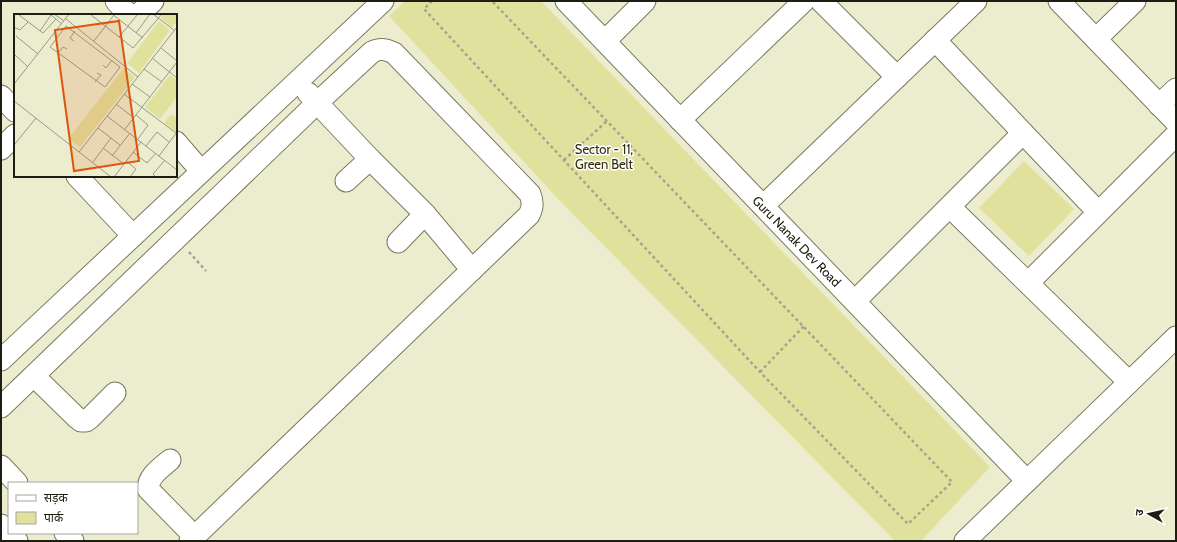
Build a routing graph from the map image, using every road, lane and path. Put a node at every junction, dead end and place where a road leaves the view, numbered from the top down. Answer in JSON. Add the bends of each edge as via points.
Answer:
{"nodes":[{"id":1,"x":116,"y":1,"type":"edge"},
{"id":2,"x":153,"y":1,"type":"edge"},
{"id":3,"x":383,"y":1,"type":"edge"},
{"id":4,"x":432,"y":1,"type":"edge"},
{"id":5,"x":492,"y":1,"type":"edge"},
{"id":6,"x":566,"y":1,"type":"edge"},
{"id":7,"x":645,"y":1,"type":"edge"},
{"id":8,"x":804,"y":1,"type":"edge"},
{"id":9,"x":821,"y":1,"type":"edge"},
{"id":10,"x":976,"y":1,"type":"edge"},
{"id":11,"x":1059,"y":1,"type":"edge"},
{"id":12,"x":1135,"y":1,"type":"edge"},
{"id":13,"x":128,"y":14,"type":"edge"},
{"id":14,"x":139,"y":14,"type":"edge"},
{"id":15,"x":1096,"y":39,"type":"junction"},
{"id":16,"x":936,"y":40,"type":"junction"},
{"id":17,"x":605,"y":41,"type":"junction"},
{"id":18,"x":897,"y":77,"type":"junction"},
{"id":19,"x":297,"y":81,"type":"junction"},
{"id":20,"x":1176,"y":89,"type":"edge"},
{"id":21,"x":1,"y":96,"type":"edge"},
{"id":22,"x":317,"y":103,"type":"junction"},
{"id":23,"x":1159,"y":105,"type":"junction"},
{"id":24,"x":14,"y":110,"type":"edge"},
{"id":25,"x":680,"y":120,"type":"junction"},
{"id":26,"x":607,"y":121,"type":"junction"},
{"id":27,"x":1176,"y":122,"type":"edge"},
{"id":28,"x":1023,"y":133,"type":"junction"},
{"id":29,"x":1176,"y":135,"type":"edge"},
{"id":30,"x":14,"y":136,"type":"edge"},
{"id":31,"x":177,"y":143,"type":"edge"},
{"id":32,"x":1,"y":149,"type":"edge"},
{"id":33,"x":370,"y":159,"type":"junction"},
{"id":34,"x":564,"y":160,"type":"junction"},
{"id":35,"x":202,"y":172,"type":"junction"},
{"id":36,"x":78,"y":177,"type":"edge"},
{"id":37,"x":346,"y":181,"type":"dead end"},
{"id":38,"x":763,"y":206,"type":"junction"},
{"id":39,"x":950,"y":206,"type":"junction"},
{"id":40,"x":1098,"y":212,"type":"junction"},
{"id":41,"x":426,"y":214,"type":"junction"},
{"id":42,"x":134,"y":236,"type":"junction"},
{"id":43,"x":176,"y":239,"type":"junction"},
{"id":44,"x":398,"y":242,"type":"dead end"},
{"id":45,"x":472,"y":270,"type":"junction"},
{"id":46,"x":206,"y":271,"type":"dead end"},
{"id":47,"x":1028,"y":283,"type":"junction"},
{"id":48,"x":855,"y":301,"type":"junction"},
{"id":49,"x":804,"y":326,"type":"junction"},
{"id":50,"x":1176,"y":337,"type":"edge"},
{"id":51,"x":1,"y":360,"type":"edge"},
{"id":52,"x":760,"y":372,"type":"junction"},
{"id":53,"x":34,"y":376,"type":"junction"},
{"id":54,"x":1129,"y":382,"type":"junction"},
{"id":55,"x":115,"y":393,"type":"dead end"},
{"id":56,"x":1,"y":407,"type":"edge"},
{"id":57,"x":170,"y":460,"type":"dead end"},
{"id":58,"x":1,"y":466,"type":"edge"},
{"id":59,"x":1027,"y":481,"type":"junction"},
{"id":60,"x":16,"y":482,"type":"edge"},
{"id":61,"x":192,"y":539,"type":"edge"},
{"id":62,"x":965,"y":541,"type":"edge"}],
"edges":[{"from":1,"to":13,"type":"street"},
{"from":2,"to":14,"type":"street"},
{"from":3,"to":19,"type":"street"},
{"from":4,"to":34,"type":"path","via":[[424,9]]},
{"from":5,"to":26,"type":"path"},
{"from":6,"to":17,"type":"street","name":"Guru Nanak Dev Road"},
{"from":7,"to":17,"type":"street"},
{"from":8,"to":25,"type":"street"},
{"from":9,"to":18,"type":"street"},
{"from":10,"to":16,"type":"street"},
{"from":11,"to":15,"type":"street"},
{"from":12,"to":15,"type":"street"},
{"from":15,"to":23,"type":"street"},
{"from":16,"to":18,"type":"street"},
{"from":16,"to":28,"type":"street"},
{"from":17,"to":25,"type":"street","name":"Guru Nanak Dev Road"},
{"from":18,"to":38,"type":"street"},
{"from":19,"to":22,"type":"street"},
{"from":19,"to":35,"type":"street"},
{"from":20,"to":23,"type":"street"},
{"from":21,"to":24,"type":"street"},
{"from":22,"to":33,"type":"street"},
{"from":22,"to":43,"type":"street"},
{"from":22,"to":45,"type":"street","via":[[372,52],[379,48],[394,53],[530,194],[533,200],[529,215]]},
{"from":23,"to":27,"type":"street"},
{"from":25,"to":38,"type":"street","name":"Guru Nanak Dev Road"},
{"from":26,"to":34,"type":"path"},
{"from":26,"to":49,"type":"path"},
{"from":28,"to":39,"type":"street"},
{"from":28,"to":40,"type":"street"},
{"from":29,"to":40,"type":"street"},
{"from":30,"to":32,"type":"street"},
{"from":31,"to":35,"type":"street"},
{"from":33,"to":37,"type":"street"},
{"from":33,"to":41,"type":"street"},
{"from":34,"to":52,"type":"path"},
{"from":35,"to":42,"type":"street"},
{"from":36,"to":42,"type":"street"},
{"from":38,"to":48,"type":"street","name":"Guru Nanak Dev Road"},
{"from":39,"to":47,"type":"street"},
{"from":39,"to":48,"type":"street"},
{"from":40,"to":47,"type":"street"},
{"from":41,"to":44,"type":"street"},
{"from":41,"to":45,"type":"street"},
{"from":42,"to":51,"type":"street"},
{"from":43,"to":46,"type":"path"},
{"from":43,"to":53,"type":"street"},
{"from":45,"to":61,"type":"street"},
{"from":47,"to":54,"type":"street"},
{"from":48,"to":59,"type":"street","name":"Guru Nanak Dev Road"},
{"from":49,"to":52,"type":"path"},
{"from":49,"to":52,"type":"path","via":[[952,482],[908,524]]},
{"from":50,"to":54,"type":"street"},
{"from":53,"to":55,"type":"street","via":[[81,421],[90,418]]},
{"from":53,"to":56,"type":"street"},
{"from":54,"to":59,"type":"street"},
{"from":57,"to":61,"type":"street","via":[[152,477],[148,489]]},
{"from":58,"to":60,"type":"street"},
{"from":59,"to":62,"type":"street"}]}
